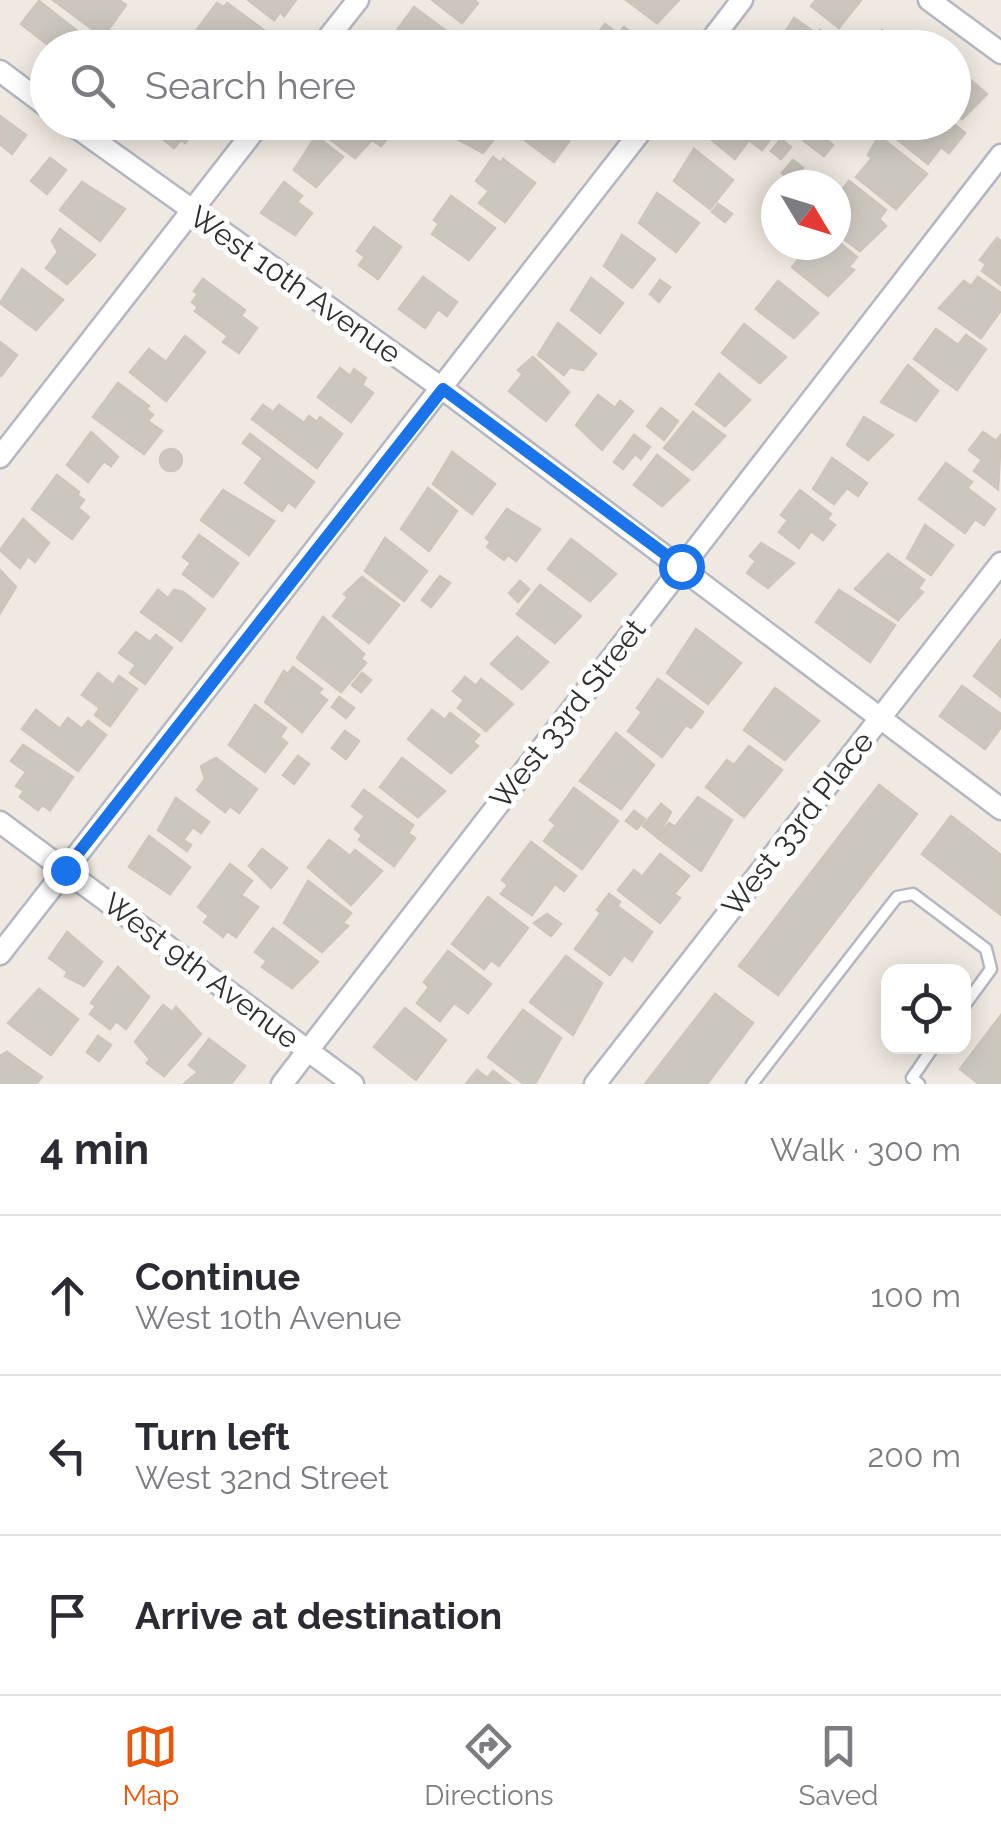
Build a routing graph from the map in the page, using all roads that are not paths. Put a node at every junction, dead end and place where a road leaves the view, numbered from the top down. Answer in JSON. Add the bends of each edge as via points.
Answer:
{"nodes":[{"id":1,"x":358,"y":0,"type":"edge"},
{"id":2,"x":742,"y":0,"type":"edge"},
{"id":3,"x":928,"y":0,"type":"edge"},
{"id":4,"x":334,"y":30,"type":"edge"},
{"id":5,"x":719,"y":30,"type":"edge"},
{"id":6,"x":969,"y":30,"type":"edge"},
{"id":7,"x":971,"y":32,"type":"edge"},
{"id":8,"x":1001,"y":54,"type":"edge"},
{"id":9,"x":0,"y":71,"type":"edge"},
{"id":10,"x":30,"y":93,"type":"edge"},
{"id":11,"x":93,"y":140,"type":"edge"},
{"id":12,"x":247,"y":140,"type":"edge"},
{"id":13,"x":634,"y":140,"type":"edge"},
{"id":14,"x":1001,"y":155,"type":"edge"},
{"id":15,"x":190,"y":212,"type":"junction"},
{"id":16,"x":443,"y":389,"type":"junction"},
{"id":17,"x":0,"y":457,"type":"edge"},
{"id":18,"x":1001,"y":563,"type":"edge"},
{"id":19,"x":681,"y":566,"type":"junction"},
{"id":20,"x":882,"y":716,"type":"junction"},
{"id":21,"x":1001,"y":808,"type":"edge"},
{"id":22,"x":0,"y":822,"type":"edge"},
{"id":23,"x":65,"y":870,"type":"junction"},
{"id":24,"x":0,"y":954,"type":"edge"},
{"id":25,"x":971,"y":996,"type":"edge"},
{"id":26,"x":308,"y":1051,"type":"junction"},
{"id":27,"x":928,"y":1054,"type":"edge"},
{"id":28,"x":282,"y":1084,"type":"edge"},
{"id":29,"x":353,"y":1084,"type":"edge"},
{"id":30,"x":595,"y":1084,"type":"edge"},
{"id":31,"x":752,"y":1084,"type":"edge"},
{"id":32,"x":919,"y":1084,"type":"edge"}],
"edges":[{"from":1,"to":4,"type":"street"},
{"from":2,"to":5,"type":"street"},
{"from":3,"to":6,"type":"street"},
{"from":7,"to":8,"type":"street"},
{"from":9,"to":10,"type":"street"},
{"from":11,"to":15,"type":"street","name":"West 10th Avenue"},
{"from":12,"to":15,"type":"street"},
{"from":13,"to":16,"type":"street"},
{"from":14,"to":19,"type":"street","name":"West 33rd Street"},
{"from":15,"to":16,"type":"street","name":"West 10th Avenue"},
{"from":15,"to":17,"type":"street"},
{"from":16,"to":19,"type":"street","name":"West 10th Avenue"},
{"from":16,"to":23,"type":"street"},
{"from":18,"to":20,"type":"street","name":"West 33rd Place"},
{"from":19,"to":20,"type":"street","name":"West 10th Avenue"},
{"from":19,"to":26,"type":"street","name":"West 33rd Street"},
{"from":20,"to":21,"type":"street","name":"West 10th Avenue"},
{"from":20,"to":30,"type":"street","name":"West 33rd Place"},
{"from":22,"to":23,"type":"street","name":"West 9th Avenue"},
{"from":23,"to":24,"type":"street"},
{"from":23,"to":26,"type":"street","name":"West 9th Avenue"},
{"from":25,"to":31,"type":"lane","via":[[990,969],[986,949],[914,894],[898,897]]},
{"from":26,"to":28,"type":"street","name":"West 33rd Street"},
{"from":26,"to":29,"type":"street","name":"West 9th Avenue"},
{"from":27,"to":32,"type":"lane","via":[[912,1078]]}]}
